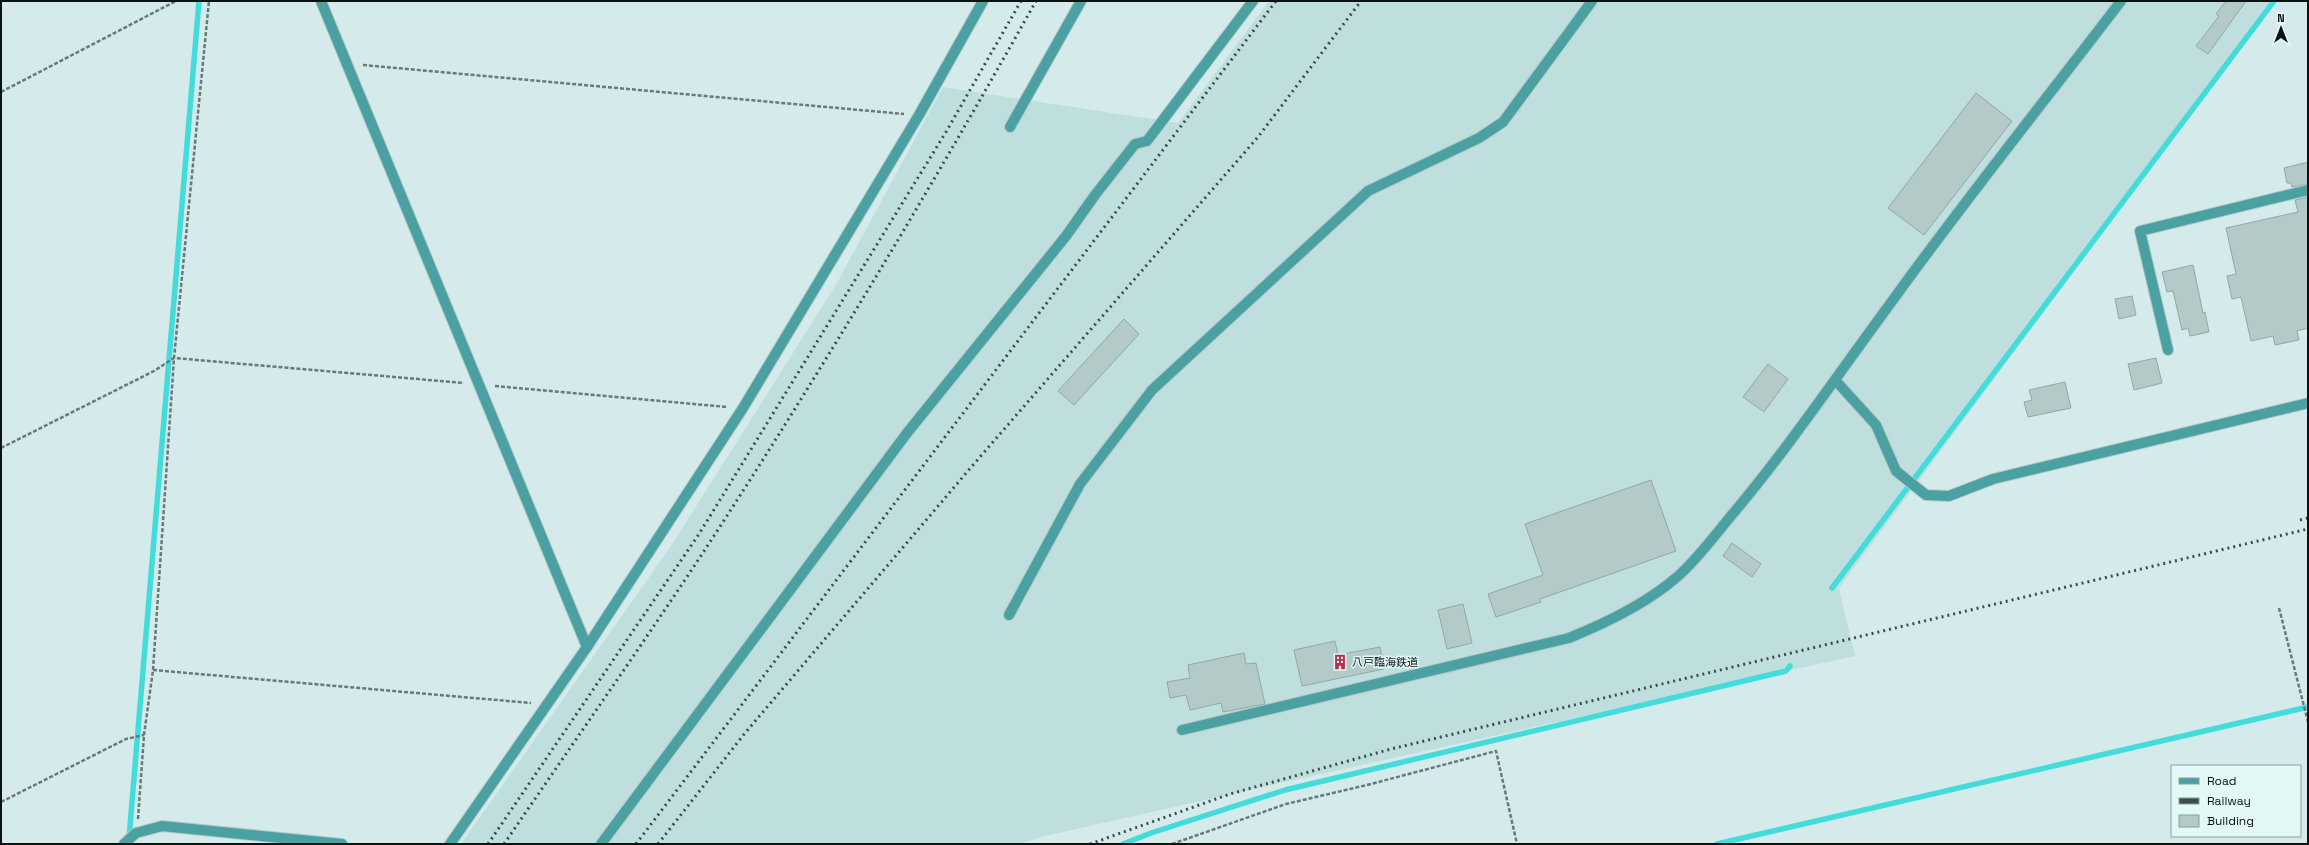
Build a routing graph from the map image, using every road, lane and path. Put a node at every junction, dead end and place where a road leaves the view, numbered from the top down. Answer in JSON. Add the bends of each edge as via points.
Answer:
{"nodes":[{"id":1,"x":176,"y":1,"type":"edge"},
{"id":2,"x":209,"y":1,"type":"edge"},
{"id":3,"x":321,"y":1,"type":"edge"},
{"id":4,"x":983,"y":1,"type":"edge"},
{"id":5,"x":1081,"y":1,"type":"edge"},
{"id":6,"x":1253,"y":1,"type":"edge"},
{"id":7,"x":1592,"y":1,"type":"edge"},
{"id":8,"x":2121,"y":1,"type":"edge"},
{"id":9,"x":346,"y":63,"type":"junction"},
{"id":10,"x":1,"y":92,"type":"edge"},
{"id":11,"x":919,"y":115,"type":"junction"},
{"id":12,"x":1010,"y":127,"type":"dead end"},
{"id":13,"x":2308,"y":190,"type":"edge"},
{"id":14,"x":2168,"y":350,"type":"dead end"},
{"id":15,"x":174,"y":358,"type":"junction"},
{"id":16,"x":1836,"y":381,"type":"junction"},
{"id":17,"x":478,"y":384,"type":"junction"},
{"id":18,"x":2308,"y":403,"type":"edge"},
{"id":19,"x":743,"y":408,"type":"junction"},
{"id":20,"x":1,"y":448,"type":"edge"},
{"id":21,"x":2280,"y":608,"type":"dead end"},
{"id":22,"x":1009,"y":615,"type":"dead end"},
{"id":23,"x":587,"y":647,"type":"junction"},
{"id":24,"x":153,"y":670,"type":"junction"},
{"id":25,"x":547,"y":704,"type":"junction"},
{"id":26,"x":2308,"y":722,"type":"edge"},
{"id":27,"x":1182,"y":730,"type":"dead end"},
{"id":28,"x":144,"y":735,"type":"junction"},
{"id":29,"x":1,"y":802,"type":"edge"},
{"id":30,"x":136,"y":833,"type":"junction"},
{"id":31,"x":124,"y":844,"type":"edge"},
{"id":32,"x":342,"y":844,"type":"edge"},
{"id":33,"x":450,"y":844,"type":"edge"},
{"id":34,"x":601,"y":844,"type":"edge"},
{"id":35,"x":1172,"y":844,"type":"edge"},
{"id":36,"x":1517,"y":844,"type":"edge"}],
"edges":[{"from":1,"to":10,"type":"path"},
{"from":2,"to":15,"type":"path"},
{"from":3,"to":9,"type":"street"},
{"from":4,"to":11,"type":"street"},
{"from":5,"to":12,"type":"street"},
{"from":6,"to":34,"type":"street","via":[[1147,141],[1135,144],[1066,236],[907,432]]},
{"from":7,"to":22,"type":"street","via":[[1504,122],[1479,138],[1368,191],[1152,390],[1080,484]]},
{"from":8,"to":16,"type":"street","via":[[1890,303]]},
{"from":9,"to":11,"type":"path"},
{"from":9,"to":17,"type":"street"},
{"from":11,"to":19,"type":"street"},
{"from":13,"to":14,"type":"street","via":[[2140,231]]},
{"from":15,"to":17,"type":"path"},
{"from":15,"to":20,"type":"path","via":[[154,372]]},
{"from":15,"to":24,"type":"path"},
{"from":16,"to":18,"type":"street","via":[[1876,425],[1896,471],[1926,495],[1949,496],[1993,478]]},
{"from":16,"to":27,"type":"street","via":[[1755,487],[1693,561],[1658,592],[1602,625],[1569,638]]},
{"from":17,"to":19,"type":"path"},
{"from":17,"to":23,"type":"street"},
{"from":19,"to":23,"type":"street"},
{"from":21,"to":26,"type":"path"},
{"from":23,"to":25,"type":"street"},
{"from":24,"to":25,"type":"path"},
{"from":24,"to":28,"type":"path"},
{"from":25,"to":33,"type":"street"},
{"from":28,"to":29,"type":"path","via":[[126,739]]},
{"from":28,"to":30,"type":"path"},
{"from":30,"to":31,"type":"street"},
{"from":30,"to":32,"type":"street","via":[[162,826]]},
{"from":35,"to":36,"type":"path","via":[[1286,804],[1367,786],[1496,751]]}]}
